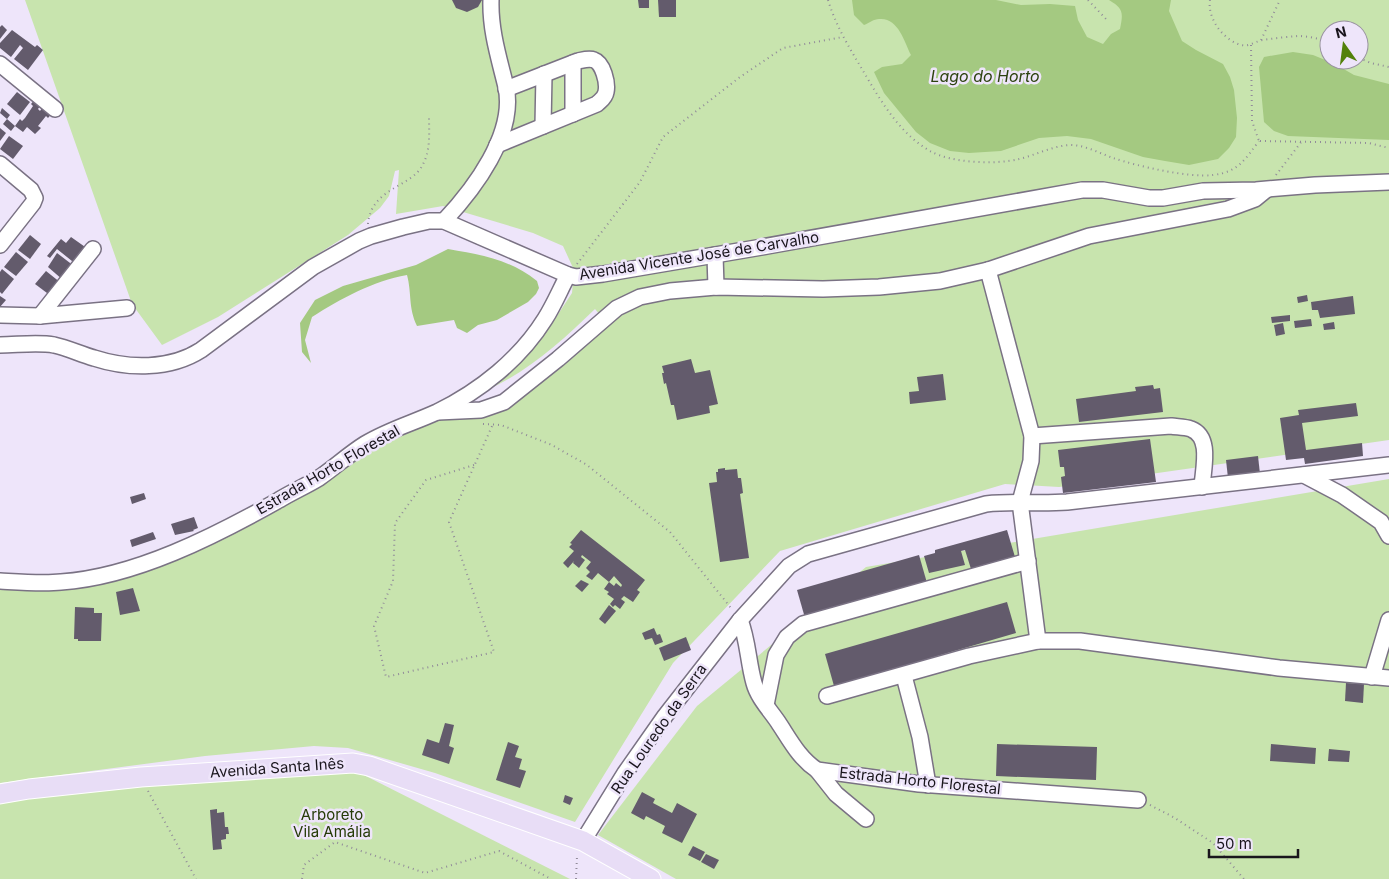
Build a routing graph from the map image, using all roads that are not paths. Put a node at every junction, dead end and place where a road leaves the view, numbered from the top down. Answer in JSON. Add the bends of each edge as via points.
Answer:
{"nodes":[{"id":1,"x":491,"y":0,"type":"edge"},
{"id":2,"x":573,"y":63,"type":"junction"},
{"id":3,"x":0,"y":64,"type":"edge"},
{"id":4,"x":544,"y":74,"type":"junction"},
{"id":5,"x":506,"y":89,"type":"junction"},
{"id":6,"x":55,"y":109,"type":"dead end"},
{"id":7,"x":573,"y":114,"type":"junction"},
{"id":8,"x":543,"y":126,"type":"junction"},
{"id":9,"x":497,"y":145,"type":"junction"},
{"id":10,"x":0,"y":164,"type":"edge"},
{"id":11,"x":1389,"y":182,"type":"edge"},
{"id":12,"x":1267,"y":189,"type":"junction"},
{"id":13,"x":444,"y":221,"type":"junction"},
{"id":14,"x":0,"y":244,"type":"edge"},
{"id":15,"x":93,"y":249,"type":"dead end"},
{"id":16,"x":715,"y":255,"type":"junction"},
{"id":17,"x":988,"y":270,"type":"junction"},
{"id":18,"x":568,"y":275,"type":"junction"},
{"id":19,"x":716,"y":287,"type":"junction"},
{"id":20,"x":127,"y":308,"type":"dead end"},
{"id":21,"x":0,"y":316,"type":"edge"},
{"id":22,"x":40,"y":316,"type":"junction"},
{"id":23,"x":0,"y":345,"type":"edge"},
{"id":24,"x":433,"y":413,"type":"junction"},
{"id":25,"x":1032,"y":436,"type":"junction"},
{"id":26,"x":1389,"y":465,"type":"edge"},
{"id":27,"x":1304,"y":475,"type":"junction"},
{"id":28,"x":1202,"y":487,"type":"junction"},
{"id":29,"x":1020,"y":502,"type":"junction"},
{"id":30,"x":1389,"y":536,"type":"edge"},
{"id":31,"x":1028,"y":561,"type":"junction"},
{"id":32,"x":0,"y":581,"type":"edge"},
{"id":33,"x":740,"y":620,"type":"junction"},
{"id":34,"x":1389,"y":620,"type":"edge"},
{"id":35,"x":1038,"y":641,"type":"junction"},
{"id":36,"x":904,"y":676,"type":"junction"},
{"id":37,"x":1372,"y":677,"type":"junction"},
{"id":38,"x":1389,"y":678,"type":"edge"},
{"id":39,"x":827,"y":696,"type":"dead end"},
{"id":40,"x":766,"y":705,"type":"junction"},
{"id":41,"x":817,"y":770,"type":"junction"},
{"id":42,"x":928,"y":785,"type":"junction"},
{"id":43,"x":0,"y":794,"type":"edge"},
{"id":44,"x":1138,"y":800,"type":"road end"},
{"id":45,"x":866,"y":819,"type":"dead end"},
{"id":46,"x":581,"y":840,"type":"junction"},
{"id":47,"x":651,"y":879,"type":"edge"}],
"edges":[{"from":1,"to":5,"type":"street","via":[[493,32]]},
{"from":2,"to":4,"type":"street"},
{"from":2,"to":7,"type":"street"},
{"from":2,"to":7,"type":"street","via":[[587,59],[600,64],[606,93],[597,104]]},
{"from":3,"to":6,"type":"street"},
{"from":4,"to":5,"type":"street"},
{"from":4,"to":8,"type":"street"},
{"from":5,"to":9,"type":"street","via":[[507,110]]},
{"from":7,"to":8,"type":"street"},
{"from":8,"to":9,"type":"street"},
{"from":9,"to":13,"type":"street","via":[[466,197]]},
{"from":10,"to":14,"type":"street","via":[[31,190],[34,198]]},
{"from":11,"to":12,"type":"street","name":"Avenida Vicente José de Carvalho"},
{"from":12,"to":16,"type":"street","name":"Avenida Vicente José de Carvalho","via":[[1203,191],[1163,198],[1082,190]]},
{"from":12,"to":17,"type":"street","via":[[1254,199],[1228,208],[1089,236]]},
{"from":13,"to":18,"type":"street","name":"Avenida Vicente José de Carvalho"},
{"from":13,"to":23,"type":"street","name":"Avenida Vicente José de Carvalho","via":[[424,222],[371,236],[334,254],[202,350],[178,361],[128,365],[51,345]]},
{"from":15,"to":22,"type":"street"},
{"from":16,"to":18,"type":"street","name":"Avenida Vicente José de Carvalho","via":[[589,276]]},
{"from":16,"to":19,"type":"street"},
{"from":17,"to":19,"type":"street","via":[[940,281],[879,287]]},
{"from":17,"to":25,"type":"street"},
{"from":18,"to":24,"type":"street","via":[[545,319],[509,362],[477,389]]},
{"from":19,"to":24,"type":"street","via":[[640,297],[617,308],[504,402],[481,410]]},
{"from":20,"to":22,"type":"street"},
{"from":21,"to":22,"type":"street"},
{"from":24,"to":32,"type":"street","name":"Estrada Horto Florestal","via":[[373,440],[318,478],[226,529],[143,563],[108,574],[59,583]]},
{"from":25,"to":28,"type":"street","via":[[1171,426],[1191,429],[1201,436],[1205,446]]},
{"from":25,"to":29,"type":"street","via":[[1031,461]]},
{"from":26,"to":27,"type":"street","name":"Rua Louredo da Serra"},
{"from":27,"to":28,"type":"street","name":"Rua Louredo da Serra"},
{"from":27,"to":30,"type":"street","via":[[1342,495],[1381,522]]},
{"from":28,"to":29,"type":"street","name":"Rua Louredo da Serra","via":[[1067,502]]},
{"from":29,"to":31,"type":"street"},
{"from":29,"to":33,"type":"street","name":"Rua Louredo da Serra","via":[[986,504],[808,554],[789,566]]},
{"from":31,"to":35,"type":"street"},
{"from":31,"to":40,"type":"street","via":[[803,624],[787,637],[776,655]]},
{"from":33,"to":40,"type":"street","via":[[755,686]]},
{"from":33,"to":46,"type":"street","name":"Rua Louredo da Serra","via":[[665,716]]},
{"from":34,"to":37,"type":"street"},
{"from":35,"to":36,"type":"street","via":[[969,656]]},
{"from":35,"to":37,"type":"street","via":[[1080,641]]},
{"from":36,"to":39,"type":"street"},
{"from":36,"to":42,"type":"street","via":[[920,737]]},
{"from":37,"to":38,"type":"street"},
{"from":40,"to":41,"type":"street","via":[[795,748]]},
{"from":41,"to":42,"type":"street","name":"Estrada Horto Florestal"},
{"from":41,"to":45,"type":"street","via":[[836,794]]},
{"from":42,"to":44,"type":"street","name":"Estrada Horto Florestal"},
{"from":43,"to":46,"type":"main road","name":"Avenida Santa Inês","via":[[141,778],[353,762]]},
{"from":46,"to":47,"type":"main road","name":"Avenida Santa Inês"}]}
